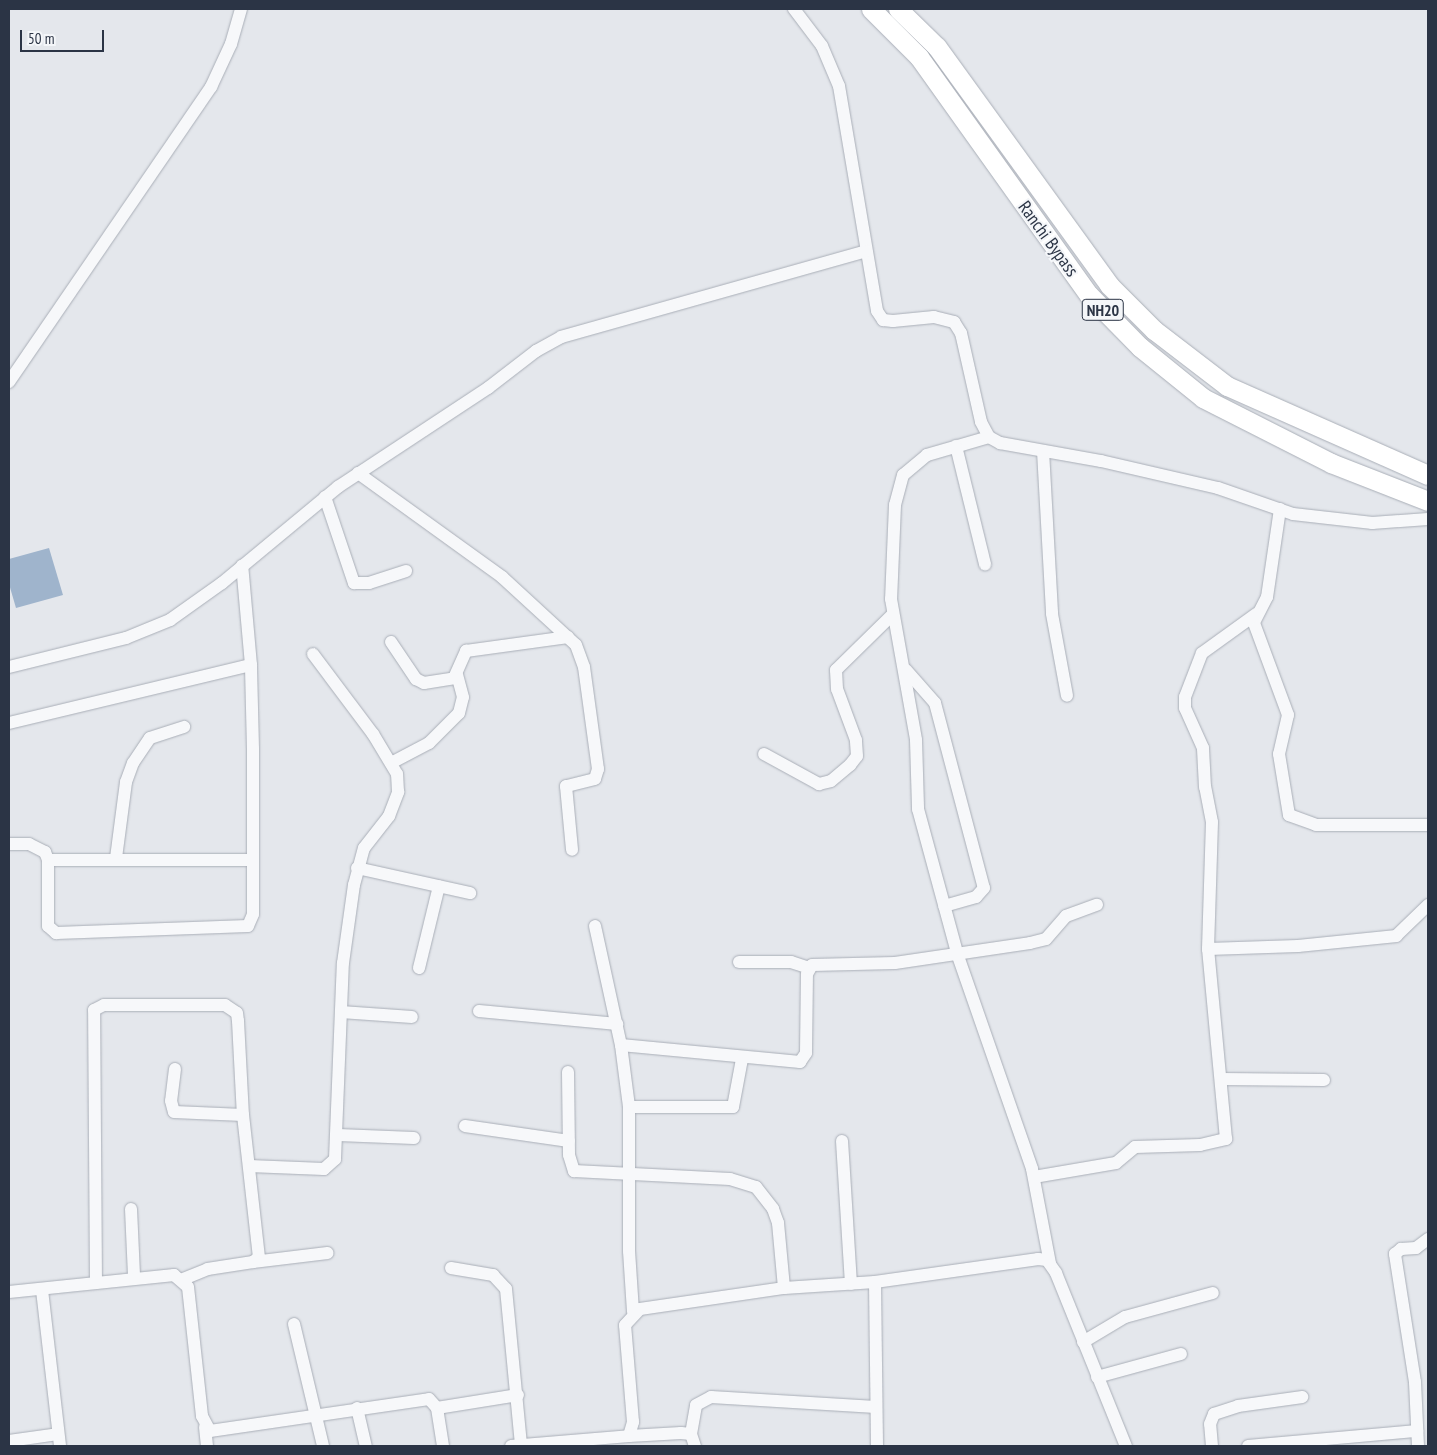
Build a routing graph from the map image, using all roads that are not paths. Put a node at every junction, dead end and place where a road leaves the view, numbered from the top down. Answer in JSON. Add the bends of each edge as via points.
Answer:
{"nodes":[{"id":1,"x":241,"y":9,"type":"edge"},
{"id":2,"x":794,"y":9,"type":"edge"},
{"id":3,"x":870,"y":9,"type":"edge"},
{"id":4,"x":898,"y":9,"type":"edge"},
{"id":5,"x":866,"y":251,"type":"junction"},
{"id":6,"x":9,"y":382,"type":"edge"},
{"id":7,"x":989,"y":437,"type":"junction"},
{"id":8,"x":956,"y":446,"type":"junction"},
{"id":9,"x":1043,"y":451,"type":"junction"},
{"id":10,"x":358,"y":472,"type":"junction"},
{"id":11,"x":1428,"y":474,"type":"edge"},
{"id":12,"x":325,"y":496,"type":"junction"},
{"id":13,"x":1428,"y":501,"type":"edge"},
{"id":14,"x":1280,"y":509,"type":"junction"},
{"id":15,"x":1428,"y":519,"type":"edge"},
{"id":16,"x":985,"y":564,"type":"dead end"},
{"id":17,"x":242,"y":565,"type":"junction"},
{"id":18,"x":406,"y":571,"type":"dead end"},
{"id":19,"x":893,"y":614,"type":"junction"},
{"id":20,"x":1256,"y":614,"type":"junction"},
{"id":21,"x":568,"y":637,"type":"junction"},
{"id":22,"x":391,"y":642,"type":"dead end"},
{"id":23,"x":313,"y":654,"type":"dead end"},
{"id":24,"x":251,"y":664,"type":"junction"},
{"id":25,"x":9,"y":667,"type":"edge"},
{"id":26,"x":906,"y":670,"type":"junction"},
{"id":27,"x":457,"y":675,"type":"junction"},
{"id":28,"x":1067,"y":696,"type":"dead end"},
{"id":29,"x":9,"y":723,"type":"edge"},
{"id":30,"x":184,"y":727,"type":"dead end"},
{"id":31,"x":764,"y":754,"type":"dead end"},
{"id":32,"x":391,"y":763,"type":"junction"},
{"id":33,"x":1428,"y":825,"type":"edge"},
{"id":34,"x":9,"y":844,"type":"edge"},
{"id":35,"x":572,"y":850,"type":"dead end"},
{"id":36,"x":116,"y":858,"type":"junction"},
{"id":37,"x":48,"y":860,"type":"junction"},
{"id":38,"x":252,"y":860,"type":"junction"},
{"id":39,"x":357,"y":868,"type":"junction"},
{"id":40,"x":439,"y":886,"type":"junction"},
{"id":41,"x":470,"y":893,"type":"dead end"},
{"id":42,"x":1097,"y":905,"type":"dead end"},
{"id":43,"x":944,"y":906,"type":"junction"},
{"id":44,"x":1428,"y":906,"type":"edge"},
{"id":45,"x":595,"y":926,"type":"dead end"},
{"id":46,"x":1208,"y":950,"type":"junction"},
{"id":47,"x":958,"y":956,"type":"junction"},
{"id":48,"x":738,"y":962,"type":"dead end"},
{"id":49,"x":419,"y":968,"type":"dead end"},
{"id":50,"x":809,"y":968,"type":"junction"},
{"id":51,"x":479,"y":1011,"type":"dead end"},
{"id":52,"x":341,"y":1012,"type":"junction"},
{"id":53,"x":412,"y":1017,"type":"dead end"},
{"id":54,"x":617,"y":1024,"type":"junction"},
{"id":55,"x":621,"y":1045,"type":"junction"},
{"id":56,"x":742,"y":1059,"type":"junction"},
{"id":57,"x":175,"y":1069,"type":"dead end"},
{"id":58,"x":568,"y":1072,"type":"dead end"},
{"id":59,"x":1221,"y":1079,"type":"junction"},
{"id":60,"x":1324,"y":1080,"type":"dead end"},
{"id":61,"x":629,"y":1107,"type":"junction"},
{"id":62,"x":243,"y":1116,"type":"junction"},
{"id":63,"x":466,"y":1126,"type":"dead end"},
{"id":64,"x":338,"y":1135,"type":"junction"},
{"id":65,"x":414,"y":1138,"type":"dead end"},
{"id":66,"x":569,"y":1140,"type":"junction"},
{"id":67,"x":842,"y":1142,"type":"dead end"},
{"id":68,"x":249,"y":1166,"type":"junction"},
{"id":69,"x":630,"y":1174,"type":"junction"},
{"id":70,"x":1034,"y":1177,"type":"junction"},
{"id":71,"x":131,"y":1209,"type":"dead end"},
{"id":72,"x":1428,"y":1239,"type":"edge"},
{"id":73,"x":327,"y":1253,"type":"dead end"},
{"id":74,"x":253,"y":1262,"type":"junction"},
{"id":75,"x":1050,"y":1263,"type":"junction"},
{"id":76,"x":451,"y":1268,"type":"dead end"},
{"id":77,"x":134,"y":1276,"type":"junction"},
{"id":78,"x":183,"y":1279,"type":"junction"},
{"id":79,"x":875,"y":1282,"type":"junction"},
{"id":80,"x":96,"y":1283,"type":"junction"},
{"id":81,"x":851,"y":1284,"type":"junction"},
{"id":82,"x":784,"y":1288,"type":"junction"},
{"id":83,"x":42,"y":1290,"type":"junction"},
{"id":84,"x":9,"y":1292,"type":"edge"},
{"id":85,"x":1213,"y":1293,"type":"dead end"},
{"id":86,"x":633,"y":1312,"type":"junction"},
{"id":87,"x":294,"y":1324,"type":"dead end"},
{"id":88,"x":1083,"y":1342,"type":"junction"},
{"id":89,"x":1181,"y":1354,"type":"dead end"},
{"id":90,"x":1097,"y":1377,"type":"junction"},
{"id":91,"x":518,"y":1394,"type":"junction"},
{"id":92,"x":1302,"y":1397,"type":"dead end"},
{"id":93,"x":876,"y":1407,"type":"junction"},
{"id":94,"x":357,"y":1408,"type":"junction"},
{"id":95,"x":437,"y":1408,"type":"junction"},
{"id":96,"x":317,"y":1413,"type":"junction"},
{"id":97,"x":205,"y":1427,"type":"junction"},
{"id":98,"x":1417,"y":1431,"type":"junction"},
{"id":99,"x":629,"y":1436,"type":"junction"},
{"id":100,"x":59,"y":1440,"type":"edge"},
{"id":101,"x":693,"y":1440,"type":"edge"},
{"id":102,"x":9,"y":1441,"type":"edge"},
{"id":103,"x":1321,"y":1444,"type":"edge"},
{"id":104,"x":207,"y":1446,"type":"edge"},
{"id":105,"x":324,"y":1446,"type":"edge"},
{"id":106,"x":366,"y":1446,"type":"edge"},
{"id":107,"x":443,"y":1446,"type":"edge"},
{"id":108,"x":516,"y":1446,"type":"edge"},
{"id":109,"x":877,"y":1446,"type":"edge"},
{"id":110,"x":1126,"y":1446,"type":"edge"},
{"id":111,"x":1212,"y":1446,"type":"edge"},
{"id":112,"x":1248,"y":1446,"type":"edge"},
{"id":113,"x":1418,"y":1446,"type":"edge"}],
"edges":[{"from":1,"to":6,"type":"street","via":[[231,44],[211,87]]},
{"from":2,"to":5,"type":"street","via":[[822,46],[839,86]]},
{"from":3,"to":13,"type":"highway","name":"Ranchi Bypass","number":"NH20","via":[[919,57],[1089,295],[1140,347],[1203,398],[1331,463]]},
{"from":4,"to":11,"type":"highway","name":"Ranchi Bypass","number":"NH20","via":[[937,47],[1109,285],[1154,330],[1227,386]]},
{"from":5,"to":7,"type":"street","via":[[873,299],[883,320],[945,317],[954,322],[961,333],[981,422]]},
{"from":5,"to":10,"type":"street","via":[[561,337]]},
{"from":7,"to":8,"type":"street"},
{"from":7,"to":9,"type":"street","via":[[1000,443]]},
{"from":8,"to":16,"type":"street"},
{"from":8,"to":19,"type":"street","via":[[914,462],[897,489],[891,558]]},
{"from":9,"to":14,"type":"street","via":[[1173,477]]},
{"from":9,"to":28,"type":"street","via":[[1052,614]]},
{"from":10,"to":12,"type":"street"},
{"from":10,"to":21,"type":"street","via":[[502,577]]},
{"from":12,"to":17,"type":"street"},
{"from":12,"to":18,"type":"street","via":[[354,583]]},
{"from":14,"to":15,"type":"street","via":[[1336,521],[1372,524]]},
{"from":14,"to":20,"type":"street","via":[[1267,597]]},
{"from":17,"to":24,"type":"street"},
{"from":17,"to":25,"type":"street","via":[[194,605],[145,632]]},
{"from":19,"to":26,"type":"street"},
{"from":19,"to":31,"type":"street","via":[[836,670],[837,689],[856,740],[857,756],[850,764],[831,781],[818,784]]},
{"from":20,"to":33,"type":"street","via":[[1258,638],[1288,715],[1280,754],[1289,814],[1316,825]]},
{"from":20,"to":46,"type":"street","via":[[1202,653],[1185,697],[1185,708],[1203,748],[1205,788],[1212,822]]},
{"from":21,"to":27,"type":"street","via":[[466,651],[461,657]]},
{"from":21,"to":35,"type":"street","via":[[581,655],[598,769],[595,779],[566,786]]},
{"from":22,"to":27,"type":"street","via":[[420,681],[430,683]]},
{"from":23,"to":32,"type":"street"},
{"from":24,"to":29,"type":"street"},
{"from":24,"to":38,"type":"street"},
{"from":26,"to":43,"type":"street","via":[[916,740],[918,809]]},
{"from":26,"to":43,"type":"street","via":[[935,704],[984,888],[976,897]]},
{"from":27,"to":32,"type":"street","via":[[463,697],[459,713],[429,743]]},
{"from":30,"to":36,"type":"street","via":[[150,738],[133,763],[126,782]]},
{"from":32,"to":39,"type":"street","via":[[399,784],[396,799],[364,848]]},
{"from":34,"to":37,"type":"street","via":[[39,846]]},
{"from":36,"to":37,"type":"street"},
{"from":36,"to":38,"type":"street"},
{"from":37,"to":38,"type":"street","via":[[48,926],[56,934],[248,926],[253,914]]},
{"from":39,"to":40,"type":"street"},
{"from":39,"to":52,"type":"street","via":[[344,951]]},
{"from":40,"to":41,"type":"street"},
{"from":40,"to":49,"type":"street"},
{"from":42,"to":47,"type":"street","via":[[1066,916],[1046,939]]},
{"from":43,"to":47,"type":"street"},
{"from":44,"to":46,"type":"street","via":[[1396,936],[1298,946]]},
{"from":45,"to":54,"type":"street"},
{"from":46,"to":59,"type":"street"},
{"from":47,"to":50,"type":"street"},
{"from":47,"to":70,"type":"street","via":[[993,1048]]},
{"from":48,"to":50,"type":"street","via":[[791,962]]},
{"from":50,"to":56,"type":"street","via":[[804,1059],[788,1064]]},
{"from":51,"to":54,"type":"street"},
{"from":52,"to":53,"type":"street"},
{"from":52,"to":64,"type":"street"},
{"from":54,"to":55,"type":"street"},
{"from":55,"to":56,"type":"street"},
{"from":55,"to":61,"type":"street"},
{"from":56,"to":61,"type":"street","via":[[733,1107]]},
{"from":57,"to":62,"type":"street","via":[[171,1101],[174,1112]]},
{"from":58,"to":66,"type":"street"},
{"from":59,"to":60,"type":"street"},
{"from":59,"to":70,"type":"street","via":[[1226,1139],[1200,1145],[1136,1148],[1116,1163]]},
{"from":61,"to":69,"type":"street"},
{"from":62,"to":68,"type":"street"},
{"from":62,"to":80,"type":"street","via":[[238,1021],[232,1008],[219,1004],[97,1006],[93,1016]]},
{"from":63,"to":66,"type":"street"},
{"from":64,"to":65,"type":"street"},
{"from":64,"to":68,"type":"street","via":[[335,1159],[330,1167]]},
{"from":66,"to":69,"type":"street","via":[[574,1171]]},
{"from":67,"to":81,"type":"street"},
{"from":68,"to":74,"type":"street","via":[[260,1249]]},
{"from":69,"to":82,"type":"street","via":[[730,1179],[756,1187],[773,1209],[778,1223]]},
{"from":69,"to":86,"type":"street","via":[[628,1251]]},
{"from":70,"to":75,"type":"street"},
{"from":71,"to":77,"type":"street"},
{"from":72,"to":98,"type":"street","via":[[1416,1248],[1402,1249],[1396,1254],[1415,1382]]},
{"from":73,"to":74,"type":"street"},
{"from":74,"to":78,"type":"street","via":[[208,1269]]},
{"from":75,"to":79,"type":"street","via":[[1038,1259]]},
{"from":75,"to":88,"type":"street"},
{"from":76,"to":91,"type":"street","via":[[493,1275],[506,1289]]},
{"from":77,"to":78,"type":"street","via":[[163,1273]]},
{"from":77,"to":80,"type":"street"},
{"from":78,"to":97,"type":"street","via":[[193,1317]]},
{"from":79,"to":81,"type":"street"},
{"from":79,"to":93,"type":"street"},
{"from":80,"to":83,"type":"street"},
{"from":81,"to":82,"type":"street"},
{"from":82,"to":86,"type":"street"},
{"from":83,"to":84,"type":"street"},
{"from":83,"to":100,"type":"street"},
{"from":85,"to":88,"type":"street","via":[[1124,1317]]},
{"from":86,"to":99,"type":"street","via":[[625,1325],[633,1422]]},
{"from":87,"to":96,"type":"street"},
{"from":88,"to":90,"type":"street"},
{"from":89,"to":90,"type":"street"},
{"from":90,"to":110,"type":"street"},
{"from":91,"to":95,"type":"street"},
{"from":91,"to":108,"type":"street"},
{"from":92,"to":111,"type":"street","via":[[1238,1406],[1214,1414],[1210,1424]]},
{"from":93,"to":101,"type":"street","via":[[711,1397],[696,1405]]},
{"from":93,"to":109,"type":"street"},
{"from":94,"to":95,"type":"street","via":[[420,1399],[435,1402]]},
{"from":94,"to":96,"type":"street"},
{"from":94,"to":106,"type":"street"},
{"from":95,"to":107,"type":"street"},
{"from":96,"to":97,"type":"street","via":[[219,1432]]},
{"from":96,"to":105,"type":"street"},
{"from":97,"to":104,"type":"street"},
{"from":98,"to":103,"type":"street"},
{"from":98,"to":113,"type":"street"},
{"from":99,"to":101,"type":"street"},
{"from":99,"to":108,"type":"street"},
{"from":100,"to":102,"type":"street"},
{"from":103,"to":112,"type":"street"}]}
